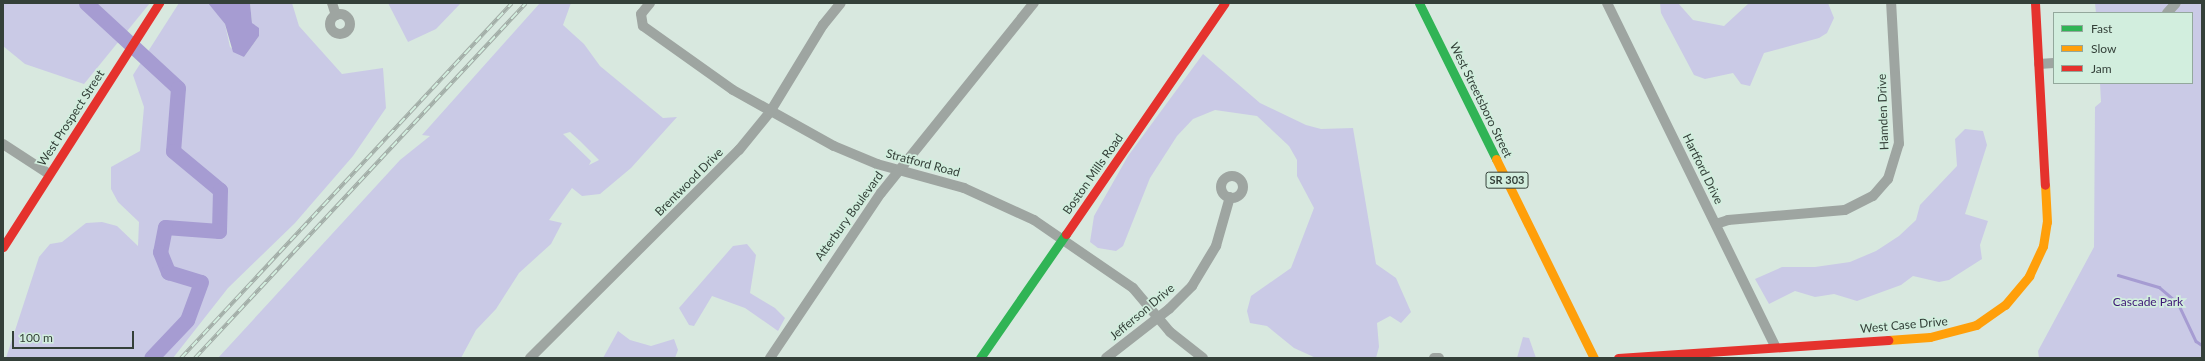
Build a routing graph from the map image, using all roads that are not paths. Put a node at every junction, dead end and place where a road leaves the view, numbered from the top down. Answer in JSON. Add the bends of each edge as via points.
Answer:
{"nodes":[{"id":1,"x":159,"y":3,"type":"edge"},
{"id":2,"x":332,"y":3,"type":"edge"},
{"id":3,"x":650,"y":3,"type":"edge"},
{"id":4,"x":842,"y":3,"type":"edge"},
{"id":5,"x":1034,"y":3,"type":"edge"},
{"id":6,"x":1225,"y":3,"type":"edge"},
{"id":7,"x":1419,"y":3,"type":"edge"},
{"id":8,"x":1607,"y":3,"type":"edge"},
{"id":9,"x":1891,"y":3,"type":"edge"},
{"id":10,"x":2035,"y":3,"type":"edge"},
{"id":11,"x":2176,"y":3,"type":"edge"},
{"id":12,"x":2168,"y":12,"type":"edge"},
{"id":13,"x":336,"y":15,"type":"dead end"},
{"id":14,"x":2053,"y":63,"type":"edge"},
{"id":15,"x":2039,"y":64,"type":"junction"},
{"id":16,"x":770,"y":112,"type":"junction"},
{"id":17,"x":3,"y":144,"type":"edge"},
{"id":18,"x":898,"y":170,"type":"junction"},
{"id":19,"x":49,"y":174,"type":"junction"},
{"id":20,"x":1230,"y":197,"type":"dead end"},
{"id":21,"x":1716,"y":224,"type":"junction"},
{"id":22,"x":1064,"y":238,"type":"junction"},
{"id":23,"x":3,"y":247,"type":"edge"},
{"id":24,"x":1159,"y":317,"type":"junction"},
{"id":25,"x":1775,"y":346,"type":"junction"},
{"id":26,"x":530,"y":358,"type":"edge"},
{"id":27,"x":770,"y":358,"type":"edge"},
{"id":28,"x":980,"y":358,"type":"edge"},
{"id":29,"x":1106,"y":358,"type":"edge"},
{"id":30,"x":1203,"y":358,"type":"edge"},
{"id":31,"x":1434,"y":358,"type":"edge"},
{"id":32,"x":1439,"y":358,"type":"edge"},
{"id":33,"x":1594,"y":358,"type":"edge"},
{"id":34,"x":1618,"y":358,"type":"edge"}],
"edges":[{"from":1,"to":19,"type":"street","name":"West Prospect Street"},
{"from":2,"to":13,"type":"street"},
{"from":3,"to":16,"type":"street","name":"Stratford Road","via":[[641,14],[643,26],[708,73]]},
{"from":4,"to":16,"type":"street","name":"Brentwood Drive","via":[[822,25]]},
{"from":5,"to":18,"type":"street","name":"Atterbury Boulevard"},
{"from":6,"to":22,"type":"street","name":"Boston Mills Road"},
{"from":7,"to":33,"type":"street","name":"West Streetsboro Street","number":"SR 303"},
{"from":8,"to":21,"type":"street","name":"Hartford Drive"},
{"from":9,"to":21,"type":"street","name":"Hamden Drive","via":[[1899,139],[1896,162],[1888,179],[1873,196],[1845,210],[1728,220]]},
{"from":10,"to":15,"type":"street","name":"West Case Drive"},
{"from":11,"to":12,"type":"street"},
{"from":14,"to":15,"type":"street"},
{"from":15,"to":25,"type":"street","name":"West Case Drive","via":[[2047,222],[2036,261],[2014,296],[1986,319],[1948,334]]},
{"from":16,"to":18,"type":"street","name":"Stratford Road","via":[[834,146]]},
{"from":16,"to":26,"type":"street","name":"Brentwood Drive","via":[[714,178],[596,288]]},
{"from":17,"to":19,"type":"street"},
{"from":18,"to":22,"type":"street","name":"Stratford Road","via":[[982,194]]},
{"from":18,"to":27,"type":"street","name":"Atterbury Boulevard"},
{"from":19,"to":23,"type":"street","name":"West Prospect Street"},
{"from":20,"to":24,"type":"street","name":"Jefferson Drive","via":[[1224,225],[1208,264],[1192,286]]},
{"from":21,"to":25,"type":"street","name":"Hartford Drive"},
{"from":22,"to":24,"type":"street","name":"Stratford Road","via":[[1133,288]]},
{"from":22,"to":28,"type":"street","name":"Boston Mills Road"},
{"from":24,"to":29,"type":"street","name":"Jefferson Drive"},
{"from":24,"to":30,"type":"street","name":"Stratford Road","via":[[1181,342]]},
{"from":25,"to":34,"type":"street","name":"West Case Drive"},
{"from":31,"to":32,"type":"street"}]}
